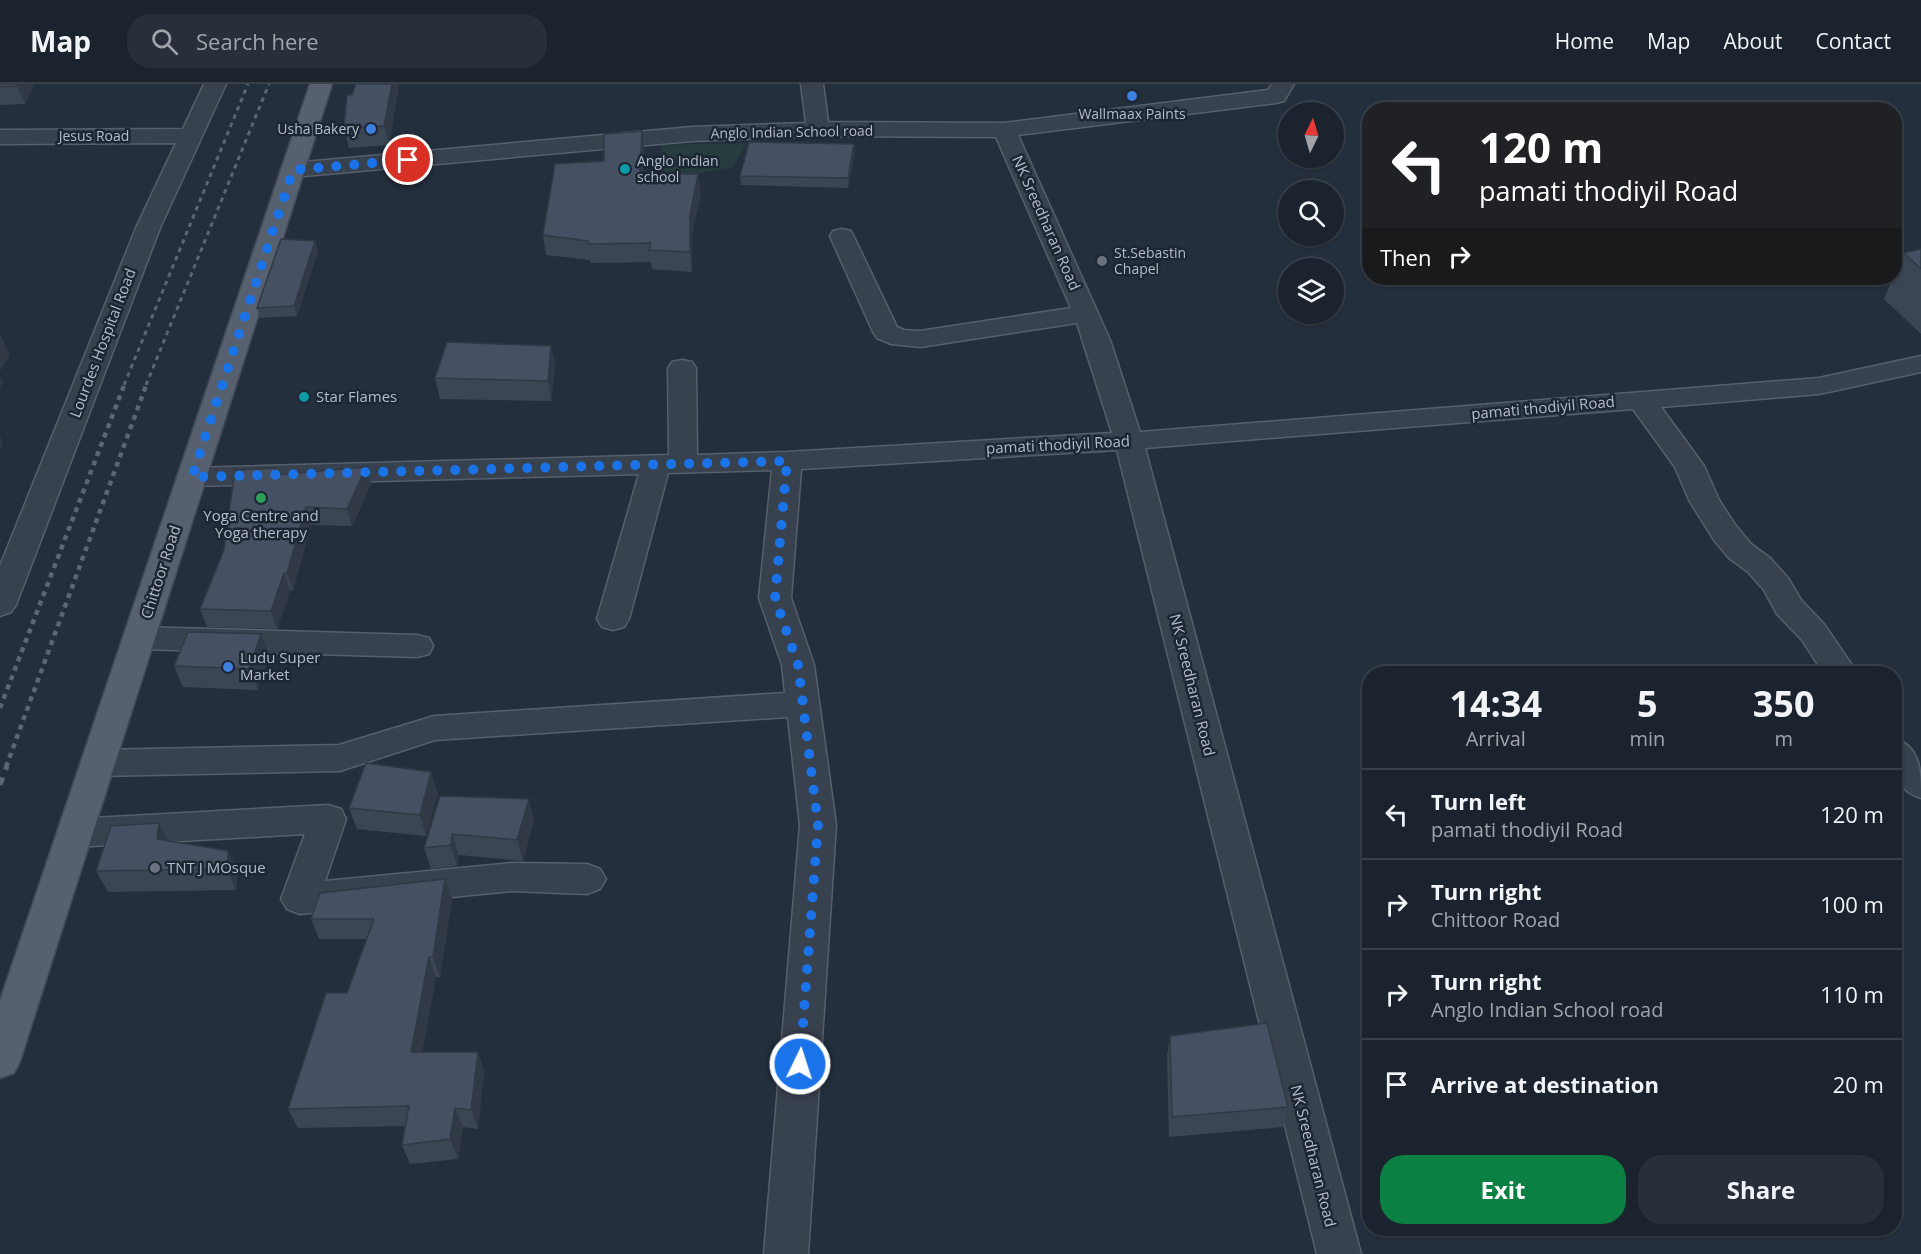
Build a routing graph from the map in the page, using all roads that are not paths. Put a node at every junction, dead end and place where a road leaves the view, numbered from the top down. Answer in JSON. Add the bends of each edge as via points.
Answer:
{"nodes":[{"id":1,"x":214,"y":84,"type":"edge"},
{"id":2,"x":321,"y":84,"type":"edge"},
{"id":3,"x":812,"y":84,"type":"edge"},
{"id":4,"x":1283,"y":84,"type":"edge"},
{"id":5,"x":818,"y":129,"type":"junction"},
{"id":6,"x":1004,"y":130,"type":"junction"},
{"id":7,"x":189,"y":136,"type":"junction"},
{"id":8,"x":0,"y":137,"type":"edge"},
{"id":9,"x":293,"y":170,"type":"junction"},
{"id":10,"x":842,"y":236,"type":"dead end"},
{"id":11,"x":1086,"y":314,"type":"junction"},
{"id":12,"x":1921,"y":364,"type":"edge"},
{"id":13,"x":682,"y":368,"type":"dead end"},
{"id":14,"x":1640,"y":400,"type":"junction"},
{"id":15,"x":1129,"y":441,"type":"junction"},
{"id":16,"x":787,"y":461,"type":"junction"},
{"id":17,"x":669,"y":464,"type":"junction"},
{"id":18,"x":192,"y":477,"type":"junction"},
{"id":19,"x":0,"y":605,"type":"edge"},
{"id":20,"x":614,"y":619,"type":"dead end"},
{"id":21,"x":139,"y":639,"type":"junction"},
{"id":22,"x":417,"y":646,"type":"dead end"},
{"id":23,"x":1836,"y":666,"type":"edge"},
{"id":24,"x":803,"y":704,"type":"junction"},
{"id":25,"x":1902,"y":761,"type":"edge"},
{"id":26,"x":98,"y":763,"type":"junction"},
{"id":27,"x":1921,"y":786,"type":"edge"},
{"id":28,"x":75,"y":833,"type":"junction"},
{"id":29,"x":587,"y":879,"type":"dead end"},
{"id":30,"x":0,"y":1061,"type":"edge"},
{"id":31,"x":786,"y":1254,"type":"edge"},
{"id":32,"x":1339,"y":1254,"type":"edge"}],
"edges":[{"from":1,"to":7,"type":"street","name":"Lourdes Hospital Road"},
{"from":2,"to":9,"type":"main road","name":"Chittoor Road"},
{"from":3,"to":5,"type":"street"},
{"from":4,"to":6,"type":"street","name":"Anglo Indian School road","via":[[1276,96]]},
{"from":5,"to":6,"type":"street","name":"Anglo Indian School road"},
{"from":5,"to":9,"type":"street","name":"Anglo Indian School road","via":[[692,134]]},
{"from":6,"to":11,"type":"street","name":"NK Sreedharan Road"},
{"from":7,"to":8,"type":"street","name":"Jesus Road"},
{"from":7,"to":19,"type":"street","name":"Lourdes Hospital Road","via":[[143,240]]},
{"from":9,"to":18,"type":"main road","name":"Chittoor Road"},
{"from":10,"to":11,"type":"street","via":[[886,332],[900,338],[920,339]]},
{"from":11,"to":15,"type":"street","name":"NK Sreedharan Road"},
{"from":12,"to":14,"type":"street","name":"pamati thodiyil Road","via":[[1819,386]]},
{"from":13,"to":17,"type":"street"},
{"from":14,"to":15,"type":"street","name":"pamati thodiyil Road"},
{"from":14,"to":23,"type":"street","via":[[1689,466],[1725,533],[1777,585],[1788,606],[1813,632]]},
{"from":15,"to":16,"type":"street","name":"pamati thodiyil Road"},
{"from":15,"to":32,"type":"street","name":"NK Sreedharan Road"},
{"from":16,"to":17,"type":"street","name":"pamati thodiyil Road"},
{"from":16,"to":24,"type":"street","via":[[775,598],[798,665]]},
{"from":17,"to":18,"type":"street","name":"pamati thodiyil Road"},
{"from":17,"to":20,"type":"street"},
{"from":18,"to":21,"type":"main road","name":"Chittoor Road"},
{"from":21,"to":22,"type":"street"},
{"from":21,"to":26,"type":"main road","name":"Chittoor Road"},
{"from":24,"to":26,"type":"street","via":[[434,728],[340,758]]},
{"from":24,"to":31,"type":"street","via":[[818,825]]},
{"from":25,"to":27,"type":"street"},
{"from":26,"to":28,"type":"main road","name":"Chittoor Road"},
{"from":28,"to":29,"type":"street","via":[[328,819],[300,899],[471,880]]},
{"from":28,"to":30,"type":"main road","name":"Chittoor Road"}]}
